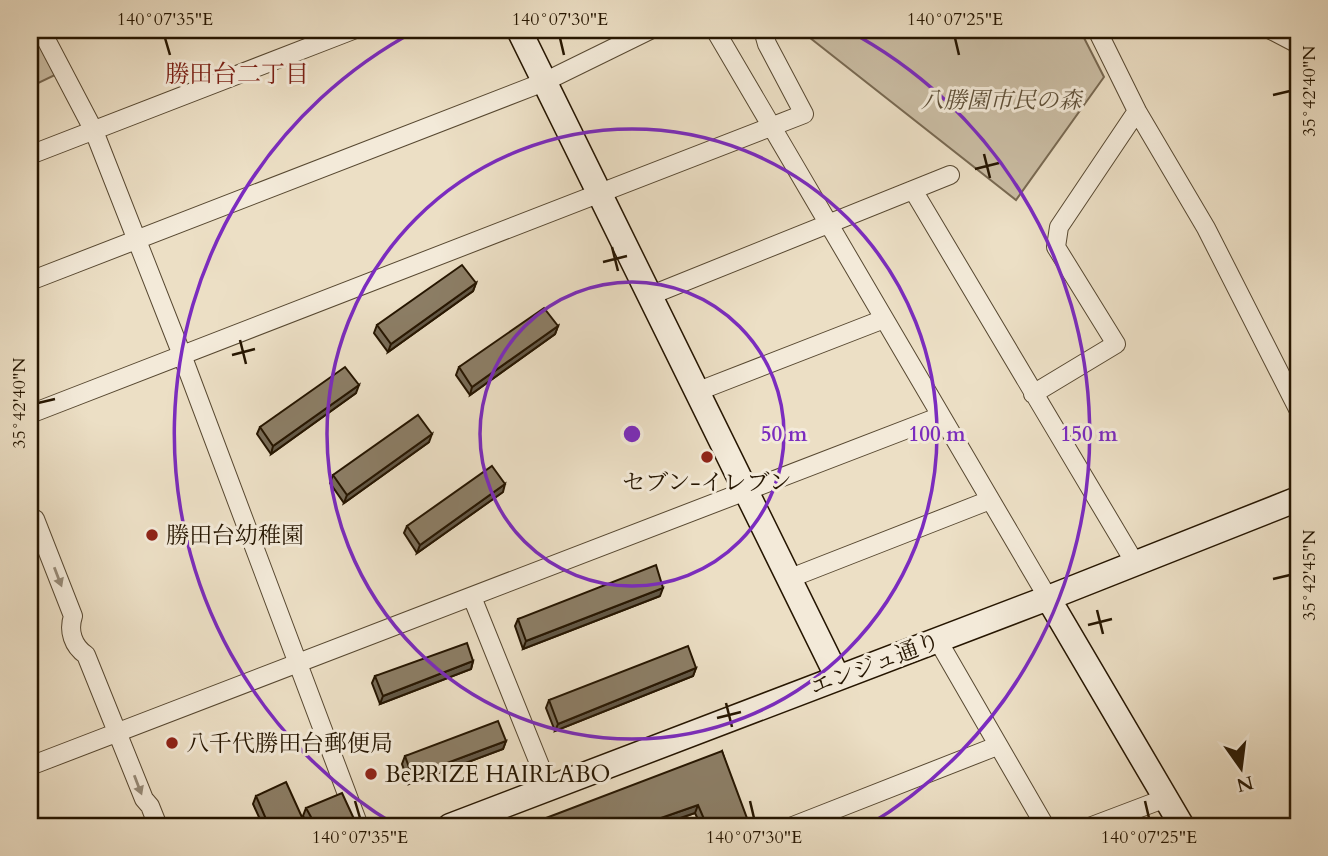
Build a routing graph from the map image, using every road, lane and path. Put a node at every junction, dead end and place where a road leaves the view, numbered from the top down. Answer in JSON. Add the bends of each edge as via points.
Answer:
{"nodes":[{"id":1,"x":41,"y":30,"type":"edge"},
{"id":2,"x":353,"y":30,"type":"edge"},
{"id":3,"x":519,"y":30,"type":"edge"},
{"id":4,"x":650,"y":30,"type":"edge"},
{"id":5,"x":715,"y":30,"type":"edge"},
{"id":6,"x":763,"y":30,"type":"edge"},
{"id":7,"x":1097,"y":30,"type":"edge"},
{"id":8,"x":1271,"y":30,"type":"edge"},
{"id":9,"x":1298,"y":44,"type":"edge"},
{"id":10,"x":544,"y":82,"type":"junction"},
{"id":11,"x":1137,"y":111,"type":"junction"},
{"id":12,"x":772,"y":127,"type":"junction"},
{"id":13,"x":94,"y":131,"type":"junction"},
{"id":14,"x":30,"y":155,"type":"edge"},
{"id":15,"x":950,"y":175,"type":"dead end"},
{"id":16,"x":913,"y":190,"type":"junction"},
{"id":17,"x":600,"y":194,"type":"junction"},
{"id":18,"x":828,"y":223,"type":"junction"},
{"id":19,"x":136,"y":240,"type":"junction"},
{"id":20,"x":30,"y":281,"type":"edge"},
{"id":21,"x":649,"y":296,"type":"junction"},
{"id":22,"x":884,"y":319,"type":"junction"},
{"id":23,"x":183,"y":355,"type":"junction"},
{"id":24,"x":696,"y":392,"type":"junction"},
{"id":25,"x":1034,"y":394,"type":"junction"},
{"id":26,"x":1298,"y":409,"type":"edge"},
{"id":27,"x":30,"y":414,"type":"edge"},
{"id":28,"x":941,"y":416,"type":"junction"},
{"id":29,"x":745,"y":490,"type":"junction"},
{"id":30,"x":1298,"y":499,"type":"edge"},
{"id":31,"x":990,"y":500,"type":"junction"},
{"id":32,"x":30,"y":517,"type":"edge"},
{"id":33,"x":1135,"y":563,"type":"junction"},
{"id":34,"x":788,"y":579,"type":"junction"},
{"id":35,"x":472,"y":597,"type":"junction"},
{"id":36,"x":1048,"y":597,"type":"junction"},
{"id":37,"x":937,"y":639,"type":"junction"},
{"id":38,"x":300,"y":663,"type":"junction"},
{"id":39,"x":838,"y":678,"type":"junction"},
{"id":40,"x":117,"y":732,"type":"junction"},
{"id":41,"x":998,"y":746,"type":"junction"},
{"id":42,"x":30,"y":766,"type":"edge"},
{"id":43,"x":549,"y":788,"type":"junction"},
{"id":44,"x":1166,"y":798,"type":"junction"},
{"id":45,"x":158,"y":826,"type":"edge"},
{"id":46,"x":359,"y":826,"type":"edge"},
{"id":47,"x":450,"y":826,"type":"edge"},
{"id":48,"x":793,"y":826,"type":"edge"},
{"id":49,"x":1045,"y":826,"type":"edge"},
{"id":50,"x":1092,"y":826,"type":"edge"},
{"id":51,"x":1182,"y":826,"type":"edge"}],
"edges":[{"from":1,"to":13,"type":"street"},
{"from":2,"to":13,"type":"street"},
{"from":3,"to":10,"type":"street"},
{"from":4,"to":10,"type":"street"},
{"from":5,"to":12,"type":"street"},
{"from":6,"to":12,"type":"street","via":[[804,114]]},
{"from":7,"to":11,"type":"street"},
{"from":8,"to":9,"type":"street"},
{"from":10,"to":17,"type":"street"},
{"from":10,"to":19,"type":"street"},
{"from":11,"to":25,"type":"street","via":[[1059,227],[1056,247],[1116,344]]},
{"from":11,"to":26,"type":"street","via":[[1206,228]]},
{"from":12,"to":17,"type":"street"},
{"from":12,"to":18,"type":"street"},
{"from":13,"to":14,"type":"street"},
{"from":13,"to":19,"type":"street"},
{"from":15,"to":16,"type":"street"},
{"from":16,"to":18,"type":"street"},
{"from":16,"to":25,"type":"street"},
{"from":17,"to":21,"type":"street"},
{"from":17,"to":23,"type":"street"},
{"from":18,"to":21,"type":"street"},
{"from":18,"to":22,"type":"street"},
{"from":19,"to":20,"type":"street"},
{"from":19,"to":23,"type":"street"},
{"from":21,"to":24,"type":"street"},
{"from":22,"to":24,"type":"street"},
{"from":22,"to":28,"type":"street"},
{"from":23,"to":27,"type":"street"},
{"from":23,"to":38,"type":"street"},
{"from":24,"to":29,"type":"street"},
{"from":25,"to":33,"type":"street"},
{"from":28,"to":29,"type":"street"},
{"from":28,"to":31,"type":"street"},
{"from":29,"to":34,"type":"street"},
{"from":29,"to":35,"type":"street"},
{"from":30,"to":33,"type":"street","name":"エンジュ通り"},
{"from":31,"to":34,"type":"street"},
{"from":31,"to":36,"type":"street"},
{"from":32,"to":40,"type":"street","one_way":true,"via":[[35,519],[73,616],[69,626],[77,649],[86,655]]},
{"from":33,"to":36,"type":"street","name":"エンジュ通り"},
{"from":34,"to":39,"type":"street"},
{"from":35,"to":38,"type":"street"},
{"from":35,"to":43,"type":"street"},
{"from":36,"to":37,"type":"street","name":"エンジュ通り"},
{"from":36,"to":44,"type":"street"},
{"from":37,"to":39,"type":"street","name":"エンジュ通り"},
{"from":37,"to":41,"type":"street"},
{"from":38,"to":40,"type":"street"},
{"from":38,"to":46,"type":"street"},
{"from":39,"to":43,"type":"street","name":"エンジュ通り"},
{"from":40,"to":42,"type":"street"},
{"from":40,"to":45,"type":"street","one_way":true},
{"from":41,"to":48,"type":"street"},
{"from":41,"to":49,"type":"street"},
{"from":43,"to":47,"type":"street","name":"エンジュ通り"},
{"from":44,"to":50,"type":"street"},
{"from":44,"to":51,"type":"street"}]}
